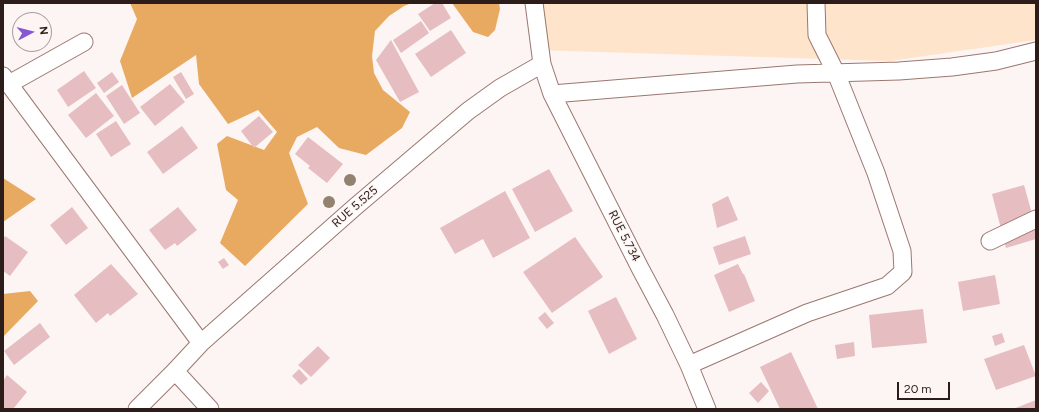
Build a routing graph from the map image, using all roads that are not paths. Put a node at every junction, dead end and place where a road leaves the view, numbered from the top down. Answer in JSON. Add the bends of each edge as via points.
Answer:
{"nodes":[{"id":1,"x":534,"y":3,"type":"edge"},
{"id":2,"x":816,"y":3,"type":"edge"},
{"id":3,"x":84,"y":42,"type":"dead end"},
{"id":4,"x":1036,"y":51,"type":"edge"},
{"id":5,"x":542,"y":64,"type":"junction"},
{"id":6,"x":836,"y":73,"type":"junction"},
{"id":7,"x":6,"y":80,"type":"edge"},
{"id":8,"x":552,"y":94,"type":"junction"},
{"id":9,"x":1036,"y":219,"type":"edge"},
{"id":10,"x":990,"y":241,"type":"dead end"},
{"id":11,"x":201,"y":343,"type":"junction"},
{"id":12,"x":689,"y":365,"type":"junction"},
{"id":13,"x":175,"y":371,"type":"junction"},
{"id":14,"x":137,"y":409,"type":"edge"},
{"id":15,"x":210,"y":409,"type":"edge"},
{"id":16,"x":707,"y":409,"type":"edge"}],
"edges":[{"from":1,"to":5,"type":"street"},
{"from":2,"to":6,"type":"street","via":[[817,35]]},
{"from":3,"to":7,"type":"street"},
{"from":4,"to":6,"type":"street","via":[[996,61],[952,67]]},
{"from":5,"to":8,"type":"street","name":"RUE 5.734"},
{"from":5,"to":11,"type":"street","name":"RUE 5.525","via":[[500,88],[468,111]]},
{"from":6,"to":8,"type":"street"},
{"from":6,"to":12,"type":"street","via":[[876,173],[902,251],[903,272],[887,286],[807,313]]},
{"from":7,"to":11,"type":"street"},
{"from":8,"to":12,"type":"street","name":"RUE 5.734"},
{"from":9,"to":10,"type":"street"},
{"from":11,"to":13,"type":"street","name":"RUE 5.525"},
{"from":12,"to":16,"type":"street","name":"RUE 5.734"},
{"from":13,"to":14,"type":"street","name":"RUE 5.525"},
{"from":13,"to":15,"type":"street"}]}
